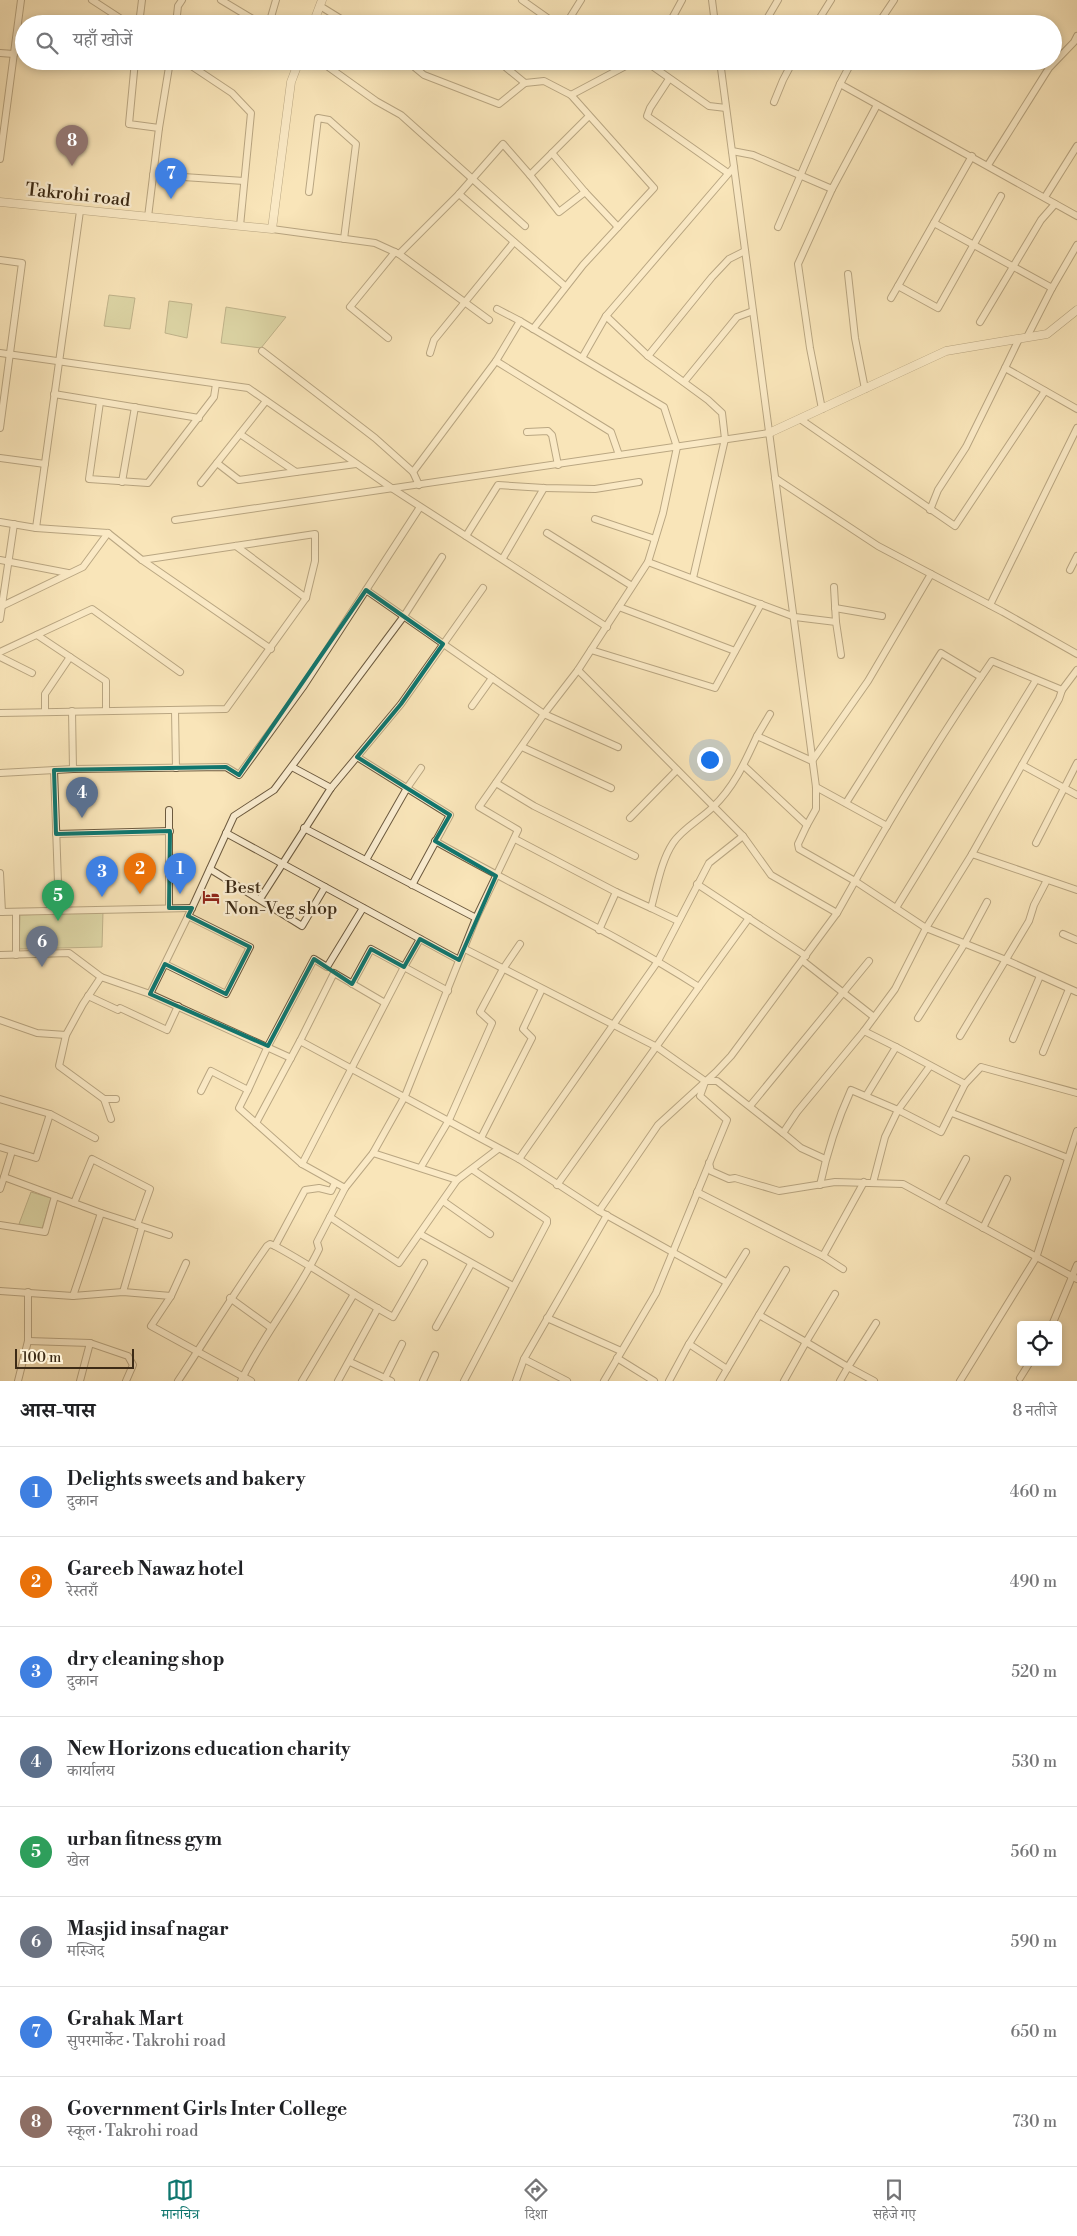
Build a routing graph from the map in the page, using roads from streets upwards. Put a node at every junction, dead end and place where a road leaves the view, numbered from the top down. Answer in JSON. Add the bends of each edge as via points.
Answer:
{"nodes":[{"id":1,"x":21,"y":0,"type":"edge"},
{"id":2,"x":92,"y":0,"type":"edge"},
{"id":3,"x":142,"y":0,"type":"edge"},
{"id":4,"x":182,"y":0,"type":"edge"},
{"id":5,"x":221,"y":0,"type":"edge"},
{"id":6,"x":276,"y":0,"type":"edge"},
{"id":7,"x":522,"y":0,"type":"edge"},
{"id":8,"x":581,"y":0,"type":"edge"},
{"id":9,"x":682,"y":0,"type":"edge"},
{"id":10,"x":712,"y":0,"type":"edge"},
{"id":11,"x":778,"y":0,"type":"edge"},
{"id":12,"x":831,"y":0,"type":"edge"},
{"id":13,"x":894,"y":0,"type":"edge"},
{"id":14,"x":530,"y":2,"type":"edge"},
{"id":15,"x":321,"y":3,"type":"edge"},
{"id":16,"x":19,"y":15,"type":"edge"},
{"id":17,"x":115,"y":15,"type":"edge"},
{"id":18,"x":140,"y":15,"type":"edge"},
{"id":19,"x":177,"y":15,"type":"edge"},
{"id":20,"x":246,"y":15,"type":"edge"},
{"id":21,"x":272,"y":15,"type":"edge"},
{"id":22,"x":316,"y":15,"type":"edge"},
{"id":23,"x":338,"y":15,"type":"edge"},
{"id":24,"x":545,"y":15,"type":"edge"},
{"id":25,"x":572,"y":15,"type":"edge"},
{"id":26,"x":673,"y":15,"type":"edge"},
{"id":27,"x":714,"y":15,"type":"edge"},
{"id":28,"x":769,"y":15,"type":"edge"},
{"id":29,"x":822,"y":15,"type":"edge"},
{"id":30,"x":884,"y":15,"type":"edge"},
{"id":31,"x":1077,"y":36,"type":"edge"},
{"id":32,"x":15,"y":46,"type":"edge"},
{"id":33,"x":0,"y":53,"type":"edge"},
{"id":34,"x":14,"y":54,"type":"junction"},
{"id":35,"x":1062,"y":54,"type":"edge"},
{"id":36,"x":134,"y":70,"type":"edge"},
{"id":37,"x":169,"y":70,"type":"edge"},
{"id":38,"x":198,"y":70,"type":"edge"},
{"id":39,"x":296,"y":70,"type":"edge"},
{"id":40,"x":332,"y":70,"type":"edge"},
{"id":41,"x":418,"y":70,"type":"edge"},
{"id":42,"x":509,"y":70,"type":"edge"},
{"id":43,"x":618,"y":70,"type":"edge"},
{"id":44,"x":656,"y":70,"type":"edge"},
{"id":45,"x":721,"y":70,"type":"edge"},
{"id":46,"x":788,"y":70,"type":"edge"},
{"id":47,"x":846,"y":70,"type":"edge"},
{"id":48,"x":1048,"y":70,"type":"edge"},
{"id":49,"x":668,"y":79,"type":"junction"},
{"id":50,"x":525,"y":84,"type":"junction"},
{"id":51,"x":840,"y":84,"type":"junction"},
{"id":52,"x":571,"y":95,"type":"junction"},
{"id":53,"x":774,"y":102,"type":"dead end"},
{"id":54,"x":877,"y":104,"type":"junction"},
{"id":55,"x":726,"y":108,"type":"junction"},
{"id":56,"x":589,"y":116,"type":"junction"},
{"id":57,"x":159,"y":128,"type":"junction"},
{"id":58,"x":1077,"y":146,"type":"edge"},
{"id":59,"x":1,"y":151,"type":"edge"},
{"id":60,"x":732,"y":151,"type":"junction"},
{"id":61,"x":552,"y":153,"type":"junction"},
{"id":62,"x":972,"y":156,"type":"junction"},
{"id":63,"x":0,"y":160,"type":"edge"},
{"id":64,"x":988,"y":166,"type":"junction"},
{"id":65,"x":734,"y":167,"type":"junction"},
{"id":66,"x":728,"y":173,"type":"junction"},
{"id":67,"x":153,"y":175,"type":"junction"},
{"id":68,"x":530,"y":175,"type":"junction"},
{"id":69,"x":800,"y":175,"type":"junction"},
{"id":70,"x":472,"y":176,"type":"junction"},
{"id":71,"x":244,"y":181,"type":"junction"},
{"id":72,"x":832,"y":189,"type":"junction"},
{"id":73,"x":309,"y":192,"type":"dead end"},
{"id":74,"x":585,"y":192,"type":"junction"},
{"id":75,"x":459,"y":194,"type":"junction"},
{"id":76,"x":1001,"y":196,"type":"dead end"},
{"id":77,"x":1045,"y":198,"type":"junction"},
{"id":78,"x":0,"y":202,"type":"edge"},
{"id":79,"x":1055,"y":204,"type":"junction"},
{"id":80,"x":80,"y":211,"type":"junction"},
{"id":81,"x":1077,"y":216,"type":"edge"},
{"id":82,"x":148,"y":217,"type":"junction"},
{"id":83,"x":934,"y":223,"type":"junction"},
{"id":84,"x":240,"y":226,"type":"junction"},
{"id":85,"x":526,"y":226,"type":"dead end"},
{"id":86,"x":618,"y":227,"type":"junction"},
{"id":87,"x":778,"y":227,"type":"dead end"},
{"id":88,"x":272,"y":230,"type":"junction"},
{"id":89,"x":344,"y":239,"type":"junction"},
{"id":90,"x":514,"y":242,"type":"junction"},
{"id":91,"x":973,"y":244,"type":"junction"},
{"id":92,"x":1077,"y":245,"type":"edge"},
{"id":93,"x":745,"y":251,"type":"junction"},
{"id":94,"x":397,"y":253,"type":"junction"},
{"id":95,"x":0,"y":260,"type":"edge"},
{"id":96,"x":1013,"y":266,"type":"junction"},
{"id":97,"x":848,"y":274,"type":"dead end"},
{"id":98,"x":565,"y":286,"type":"junction"},
{"id":99,"x":898,"y":286,"type":"junction"},
{"id":100,"x":1052,"y":288,"type":"junction"},
{"id":101,"x":891,"y":298,"type":"dead end"},
{"id":102,"x":465,"y":302,"type":"junction"},
{"id":103,"x":497,"y":310,"type":"dead end"},
{"id":104,"x":1077,"y":310,"type":"edge"},
{"id":105,"x":753,"y":311,"type":"junction"},
{"id":106,"x":606,"y":316,"type":"junction"},
{"id":107,"x":489,"y":320,"type":"dead end"},
{"id":108,"x":520,"y":321,"type":"junction"},
{"id":109,"x":980,"y":322,"type":"dead end"},
{"id":110,"x":533,"y":329,"type":"junction"},
{"id":111,"x":388,"y":338,"type":"dead end"},
{"id":112,"x":1023,"y":338,"type":"junction"},
{"id":113,"x":262,"y":351,"type":"dead end"},
{"id":114,"x":0,"y":353,"type":"edge"},
{"id":115,"x":430,"y":353,"type":"dead end"},
{"id":116,"x":9,"y":354,"type":"junction"},
{"id":117,"x":648,"y":356,"type":"junction"},
{"id":118,"x":582,"y":358,"type":"junction"},
{"id":119,"x":496,"y":361,"type":"junction"},
{"id":120,"x":59,"y":362,"type":"junction"},
{"id":121,"x":1005,"y":368,"type":"junction"},
{"id":122,"x":684,"y":382,"type":"junction"},
{"id":123,"x":216,"y":384,"type":"junction"},
{"id":124,"x":865,"y":389,"type":"junction"},
{"id":125,"x":1045,"y":391,"type":"junction"},
{"id":126,"x":54,"y":394,"type":"junction"},
{"id":127,"x":266,"y":401,"type":"junction"},
{"id":128,"x":100,"y":402,"type":"junction"},
{"id":129,"x":135,"y":408,"type":"junction"},
{"id":130,"x":822,"y":409,"type":"junction"},
{"id":131,"x":1077,"y":410,"type":"edge"},
{"id":132,"x":199,"y":418,"type":"junction"},
{"id":133,"x":800,"y":419,"type":"junction"},
{"id":134,"x":0,"y":428,"type":"edge"},
{"id":135,"x":1077,"y":428,"type":"edge"},
{"id":136,"x":527,"y":432,"type":"dead end"},
{"id":137,"x":768,"y":433,"type":"junction"},
{"id":138,"x":240,"y":434,"type":"junction"},
{"id":139,"x":726,"y":439,"type":"junction"},
{"id":140,"x":677,"y":447,"type":"junction"},
{"id":141,"x":619,"y":455,"type":"junction"},
{"id":142,"x":0,"y":458,"type":"edge"},
{"id":143,"x":217,"y":463,"type":"junction"},
{"id":144,"x":45,"y":464,"type":"junction"},
{"id":145,"x":356,"y":464,"type":"junction"},
{"id":146,"x":558,"y":465,"type":"junction"},
{"id":147,"x":296,"y":472,"type":"junction"},
{"id":148,"x":413,"y":472,"type":"junction"},
{"id":149,"x":775,"y":478,"type":"junction"},
{"id":150,"x":122,"y":482,"type":"junction"},
{"id":151,"x":639,"y":482,"type":"dead end"},
{"id":152,"x":201,"y":483,"type":"dead end"},
{"id":153,"x":419,"y":485,"type":"junction"},
{"id":154,"x":544,"y":488,"type":"junction"},
{"id":155,"x":393,"y":489,"type":"junction"},
{"id":156,"x":420,"y":507,"type":"junction"},
{"id":157,"x":930,"y":510,"type":"junction"},
{"id":158,"x":595,"y":518,"type":"dead end"},
{"id":159,"x":174,"y":520,"type":"dead end"},
{"id":160,"x":0,"y":522,"type":"edge"},
{"id":161,"x":14,"y":524,"type":"junction"},
{"id":162,"x":36,"y":528,"type":"junction"},
{"id":163,"x":108,"y":533,"type":"junction"},
{"id":164,"x":547,"y":533,"type":"dead end"},
{"id":165,"x":466,"y":536,"type":"junction"},
{"id":166,"x":655,"y":539,"type":"junction"},
{"id":167,"x":236,"y":546,"type":"junction"},
{"id":168,"x":1077,"y":556,"type":"edge"},
{"id":169,"x":442,"y":557,"type":"dead end"},
{"id":170,"x":503,"y":558,"type":"junction"},
{"id":171,"x":0,"y":560,"type":"edge"},
{"id":172,"x":142,"y":560,"type":"junction"},
{"id":173,"x":8,"y":562,"type":"junction"},
{"id":174,"x":648,"y":562,"type":"junction"},
{"id":175,"x":1070,"y":570,"type":"dead end"},
{"id":176,"x":68,"y":573,"type":"junction"},
{"id":177,"x":931,"y":574,"type":"junction"},
{"id":178,"x":692,"y":578,"type":"junction"},
{"id":179,"x":632,"y":586,"type":"junction"},
{"id":180,"x":834,"y":587,"type":"dead end"},
{"id":181,"x":483,"y":588,"type":"dead end"},
{"id":182,"x":366,"y":590,"type":"junction"},
{"id":183,"x":306,"y":598,"type":"junction"},
{"id":184,"x":761,"y":604,"type":"junction"},
{"id":185,"x":990,"y":604,"type":"junction"},
{"id":186,"x":1,"y":607,"type":"edge"},
{"id":187,"x":619,"y":607,"type":"junction"},
{"id":188,"x":835,"y":608,"type":"junction"},
{"id":189,"x":404,"y":616,"type":"junction"},
{"id":190,"x":882,"y":616,"type":"dead end"},
{"id":191,"x":794,"y":617,"type":"junction"},
{"id":192,"x":0,"y":619,"type":"edge"},
{"id":193,"x":836,"y":622,"type":"junction"},
{"id":194,"x":607,"y":626,"type":"junction"},
{"id":195,"x":38,"y":635,"type":"junction"},
{"id":196,"x":443,"y":644,"type":"junction"},
{"id":197,"x":271,"y":649,"type":"junction"},
{"id":198,"x":591,"y":650,"type":"junction"},
{"id":199,"x":736,"y":651,"type":"junction"},
{"id":200,"x":0,"y":652,"type":"edge"},
{"id":201,"x":1077,"y":654,"type":"edge"},
{"id":202,"x":841,"y":655,"type":"dead end"},
{"id":203,"x":0,"y":657,"type":"edge"},
{"id":204,"x":70,"y":657,"type":"junction"},
{"id":205,"x":578,"y":670,"type":"junction"},
{"id":206,"x":1077,"y":670,"type":"edge"},
{"id":207,"x":180,"y":672,"type":"dead end"},
{"id":208,"x":32,"y":673,"type":"dead end"},
{"id":209,"x":981,"y":676,"type":"junction"},
{"id":210,"x":492,"y":678,"type":"junction"},
{"id":211,"x":1036,"y":680,"type":"junction"},
{"id":212,"x":1062,"y":690,"type":"junction"},
{"id":213,"x":472,"y":706,"type":"dead end"},
{"id":214,"x":175,"y":710,"type":"junction"},
{"id":215,"x":72,"y":711,"type":"junction"},
{"id":216,"x":106,"y":711,"type":"junction"},
{"id":217,"x":0,"y":712,"type":"edge"},
{"id":218,"x":45,"y":712,"type":"junction"},
{"id":219,"x":544,"y":714,"type":"junction"},
{"id":220,"x":770,"y":714,"type":"dead end"},
{"id":221,"x":757,"y":736,"type":"junction"},
{"id":222,"x":618,"y":747,"type":"dead end"},
{"id":223,"x":522,"y":748,"type":"junction"},
{"id":224,"x":357,"y":757,"type":"junction"},
{"id":225,"x":812,"y":761,"type":"junction"},
{"id":226,"x":1077,"y":763,"type":"edge"},
{"id":227,"x":1022,"y":765,"type":"junction"},
{"id":228,"x":744,"y":766,"type":"junction"},
{"id":229,"x":292,"y":767,"type":"junction"},
{"id":230,"x":176,"y":768,"type":"junction"},
{"id":231,"x":422,"y":768,"type":"dead end"},
{"id":232,"x":73,"y":769,"type":"junction"},
{"id":233,"x":54,"y":770,"type":"junction"},
{"id":234,"x":677,"y":770,"type":"junction"},
{"id":235,"x":0,"y":773,"type":"edge"},
{"id":236,"x":496,"y":783,"type":"junction"},
{"id":237,"x":816,"y":787,"type":"junction"},
{"id":238,"x":331,"y":788,"type":"junction"},
{"id":239,"x":407,"y":788,"type":"junction"},
{"id":240,"x":611,"y":788,"type":"dead end"},
{"id":241,"x":1063,"y":788,"type":"junction"},
{"id":242,"x":1077,"y":795,"type":"edge"},
{"id":243,"x":846,"y":803,"type":"junction"},
{"id":244,"x":714,"y":807,"type":"junction"},
{"id":245,"x":169,"y":810,"type":"dead end"},
{"id":246,"x":630,"y":818,"type":"dead end"},
{"id":247,"x":807,"y":825,"type":"junction"},
{"id":248,"x":887,"y":826,"type":"junction"},
{"id":249,"x":304,"y":828,"type":"junction"},
{"id":250,"x":170,"y":831,"type":"junction"},
{"id":251,"x":226,"y":833,"type":"junction"},
{"id":252,"x":56,"y":834,"type":"junction"},
{"id":253,"x":743,"y":836,"type":"junction"},
{"id":254,"x":515,"y":839,"type":"junction"},
{"id":255,"x":435,"y":841,"type":"junction"},
{"id":256,"x":1036,"y":843,"type":"dead end"},
{"id":257,"x":972,"y":854,"type":"junction"},
{"id":258,"x":635,"y":856,"type":"dead end"},
{"id":259,"x":366,"y":860,"type":"junction"},
{"id":260,"x":283,"y":864,"type":"junction"},
{"id":261,"x":210,"y":869,"type":"junction"},
{"id":262,"x":0,"y":873,"type":"edge"},
{"id":263,"x":496,"y":876,"type":"junction"},
{"id":264,"x":1047,"y":880,"type":"junction"},
{"id":265,"x":855,"y":881,"type":"junction"},
{"id":266,"x":697,"y":884,"type":"junction"},
{"id":267,"x":412,"y":885,"type":"junction"},
{"id":268,"x":325,"y":887,"type":"junction"},
{"id":269,"x":1077,"y":890,"type":"edge"},
{"id":270,"x":616,"y":892,"type":"junction"},
{"id":271,"x":260,"y":899,"type":"junction"},
{"id":272,"x":987,"y":902,"type":"dead end"},
{"id":273,"x":168,"y":908,"type":"junction"},
{"id":274,"x":192,"y":908,"type":"junction"},
{"id":275,"x":363,"y":908,"type":"junction"},
{"id":276,"x":651,"y":908,"type":"junction"},
{"id":277,"x":896,"y":908,"type":"junction"},
{"id":278,"x":59,"y":911,"type":"junction"},
{"id":279,"x":1,"y":912,"type":"edge"},
{"id":280,"x":16,"y":912,"type":"junction"},
{"id":281,"x":837,"y":913,"type":"junction"},
{"id":282,"x":188,"y":916,"type":"junction"},
{"id":283,"x":476,"y":918,"type":"junction"},
{"id":284,"x":749,"y":918,"type":"junction"},
{"id":285,"x":678,"y":921,"type":"junction"},
{"id":286,"x":926,"y":928,"type":"junction"},
{"id":287,"x":599,"y":930,"type":"junction"},
{"id":288,"x":1063,"y":934,"type":"dead end"},
{"id":289,"x":420,"y":938,"type":"junction"},
{"id":290,"x":1077,"y":940,"type":"edge"},
{"id":291,"x":965,"y":943,"type":"junction"},
{"id":292,"x":520,"y":944,"type":"dead end"},
{"id":293,"x":465,"y":949,"type":"junction"},
{"id":294,"x":0,"y":955,"type":"edge"},
{"id":295,"x":16,"y":955,"type":"junction"},
{"id":296,"x":805,"y":958,"type":"junction"},
{"id":297,"x":459,"y":960,"type":"junction"},
{"id":298,"x":1006,"y":960,"type":"junction"},
{"id":299,"x":658,"y":961,"type":"junction"},
{"id":300,"x":869,"y":961,"type":"dead end"},
{"id":301,"x":165,"y":964,"type":"junction"},
{"id":302,"x":327,"y":967,"type":"junction"},
{"id":303,"x":404,"y":967,"type":"junction"},
{"id":304,"x":503,"y":968,"type":"junction"},
{"id":305,"x":334,"y":973,"type":"junction"},
{"id":306,"x":1040,"y":976,"type":"junction"},
{"id":307,"x":101,"y":977,"type":"junction"},
{"id":308,"x":352,"y":984,"type":"junction"},
{"id":309,"x":699,"y":988,"type":"junction"},
{"id":310,"x":542,"y":989,"type":"junction"},
{"id":311,"x":1069,"y":989,"type":"junction"},
{"id":312,"x":448,"y":991,"type":"junction"},
{"id":313,"x":1077,"y":992,"type":"edge"},
{"id":314,"x":844,"y":993,"type":"junction"},
{"id":315,"x":150,"y":994,"type":"junction"},
{"id":316,"x":88,"y":996,"type":"junction"},
{"id":317,"x":385,"y":1003,"type":"junction"},
{"id":318,"x":178,"y":1006,"type":"junction"},
{"id":319,"x":874,"y":1017,"type":"junction"},
{"id":320,"x":918,"y":1018,"type":"dead end"},
{"id":321,"x":0,"y":1020,"type":"edge"},
{"id":322,"x":613,"y":1025,"type":"junction"},
{"id":323,"x":864,"y":1031,"type":"junction"},
{"id":324,"x":66,"y":1035,"type":"junction"},
{"id":325,"x":960,"y":1036,"type":"dead end"},
{"id":326,"x":1013,"y":1039,"type":"dead end"},
{"id":327,"x":300,"y":1041,"type":"junction"},
{"id":328,"x":268,"y":1046,"type":"junction"},
{"id":329,"x":658,"y":1047,"type":"junction"},
{"id":330,"x":896,"y":1047,"type":"junction"},
{"id":331,"x":1043,"y":1052,"type":"dead end"},
{"id":332,"x":291,"y":1058,"type":"junction"},
{"id":333,"x":930,"y":1066,"type":"junction"},
{"id":334,"x":352,"y":1070,"type":"junction"},
{"id":335,"x":705,"y":1081,"type":"junction"},
{"id":336,"x":966,"y":1084,"type":"junction"},
{"id":337,"x":248,"y":1090,"type":"junction"},
{"id":338,"x":201,"y":1092,"type":"dead end"},
{"id":339,"x":1077,"y":1093,"type":"edge"},
{"id":340,"x":405,"y":1096,"type":"junction"},
{"id":341,"x":866,"y":1096,"type":"junction"},
{"id":342,"x":0,"y":1099,"type":"edge"},
{"id":343,"x":104,"y":1099,"type":"junction"},
{"id":344,"x":116,"y":1099,"type":"dead end"},
{"id":345,"x":750,"y":1106,"type":"junction"},
{"id":346,"x":898,"y":1110,"type":"junction"},
{"id":347,"x":952,"y":1113,"type":"junction"},
{"id":348,"x":50,"y":1114,"type":"junction"},
{"id":349,"x":110,"y":1119,"type":"dead end"},
{"id":350,"x":449,"y":1120,"type":"junction"},
{"id":351,"x":256,"y":1124,"type":"junction"},
{"id":352,"x":1077,"y":1131,"type":"edge"},
{"id":353,"x":783,"y":1133,"type":"junction"},
{"id":354,"x":95,"y":1138,"type":"dead end"},
{"id":355,"x":481,"y":1138,"type":"junction"},
{"id":356,"x":0,"y":1147,"type":"edge"},
{"id":357,"x":498,"y":1149,"type":"junction"},
{"id":358,"x":12,"y":1151,"type":"junction"},
{"id":359,"x":373,"y":1153,"type":"junction"},
{"id":360,"x":966,"y":1158,"type":"dead end"},
{"id":361,"x":1068,"y":1158,"type":"junction"},
{"id":362,"x":519,"y":1159,"type":"junction"},
{"id":363,"x":825,"y":1159,"type":"junction"},
{"id":364,"x":709,"y":1163,"type":"junction"},
{"id":365,"x":302,"y":1164,"type":"junction"},
{"id":366,"x":420,"y":1168,"type":"junction"},
{"id":367,"x":473,"y":1170,"type":"junction"},
{"id":368,"x":4,"y":1177,"type":"junction"},
{"id":369,"x":1007,"y":1179,"type":"dead end"},
{"id":370,"x":458,"y":1180,"type":"junction"},
{"id":371,"x":864,"y":1182,"type":"junction"},
{"id":372,"x":335,"y":1183,"type":"junction"},
{"id":373,"x":873,"y":1183,"type":"junction"},
{"id":374,"x":557,"y":1185,"type":"junction"},
{"id":375,"x":820,"y":1186,"type":"junction"},
{"id":376,"x":346,"y":1188,"type":"junction"},
{"id":377,"x":0,"y":1189,"type":"edge"},
{"id":378,"x":697,"y":1192,"type":"junction"},
{"id":379,"x":55,"y":1196,"type":"junction"},
{"id":380,"x":443,"y":1201,"type":"junction"},
{"id":381,"x":74,"y":1203,"type":"junction"},
{"id":382,"x":942,"y":1205,"type":"junction"},
{"id":383,"x":598,"y":1210,"type":"junction"},
{"id":384,"x":101,"y":1213,"type":"junction"},
{"id":385,"x":607,"y":1215,"type":"junction"},
{"id":386,"x":330,"y":1217,"type":"junction"},
{"id":387,"x":0,"y":1226,"type":"edge"},
{"id":388,"x":140,"y":1226,"type":"junction"},
{"id":389,"x":983,"y":1228,"type":"junction"},
{"id":390,"x":420,"y":1234,"type":"junction"},
{"id":391,"x":490,"y":1234,"type":"dead end"},
{"id":392,"x":169,"y":1235,"type":"dead end"},
{"id":393,"x":275,"y":1246,"type":"junction"},
{"id":394,"x":674,"y":1252,"type":"junction"},
{"id":395,"x":746,"y":1252,"type":"dead end"},
{"id":396,"x":823,"y":1256,"type":"junction"},
{"id":397,"x":1036,"y":1258,"type":"junction"},
{"id":398,"x":186,"y":1262,"type":"dead end"},
{"id":399,"x":424,"y":1263,"type":"dead end"},
{"id":400,"x":471,"y":1264,"type":"junction"},
{"id":401,"x":311,"y":1265,"type":"junction"},
{"id":402,"x":1077,"y":1265,"type":"edge"},
{"id":403,"x":843,"y":1269,"type":"dead end"},
{"id":404,"x":786,"y":1270,"type":"dead end"},
{"id":405,"x":1075,"y":1278,"type":"edge"},
{"id":406,"x":726,"y":1282,"type":"junction"},
{"id":407,"x":513,"y":1286,"type":"junction"},
{"id":408,"x":0,"y":1291,"type":"edge"},
{"id":409,"x":28,"y":1292,"type":"junction"},
{"id":410,"x":123,"y":1292,"type":"junction"},
{"id":411,"x":354,"y":1294,"type":"junction"},
{"id":412,"x":835,"y":1294,"type":"dead end"},
{"id":413,"x":73,"y":1296,"type":"junction"},
{"id":414,"x":171,"y":1296,"type":"junction"},
{"id":415,"x":230,"y":1298,"type":"junction"},
{"id":416,"x":378,"y":1308,"type":"junction"},
{"id":417,"x":759,"y":1315,"type":"junction"},
{"id":418,"x":547,"y":1318,"type":"junction"},
{"id":419,"x":1054,"y":1321,"type":"edge"},
{"id":420,"x":876,"y":1323,"type":"dead end"},
{"id":421,"x":270,"y":1327,"type":"junction"},
{"id":422,"x":436,"y":1327,"type":"dead end"},
{"id":423,"x":28,"y":1341,"type":"junction"},
{"id":424,"x":806,"y":1342,"type":"junction"},
{"id":425,"x":90,"y":1343,"type":"junction"},
{"id":426,"x":402,"y":1344,"type":"dead end"},
{"id":427,"x":689,"y":1344,"type":"junction"},
{"id":428,"x":622,"y":1351,"type":"junction"},
{"id":429,"x":198,"y":1353,"type":"junction"},
{"id":430,"x":435,"y":1354,"type":"dead end"},
{"id":431,"x":617,"y":1358,"type":"junction"},
{"id":432,"x":524,"y":1359,"type":"junction"},
{"id":433,"x":350,"y":1362,"type":"junction"},
{"id":434,"x":1028,"y":1366,"type":"edge"},
{"id":435,"x":848,"y":1367,"type":"junction"},
{"id":436,"x":726,"y":1369,"type":"junction"},
{"id":437,"x":1020,"y":1378,"type":"dead end"},
{"id":438,"x":242,"y":1379,"type":"edge"},
{"id":439,"x":388,"y":1380,"type":"edge"},
{"id":440,"x":18,"y":1381,"type":"edge"},
{"id":441,"x":80,"y":1381,"type":"edge"},
{"id":442,"x":126,"y":1381,"type":"edge"},
{"id":443,"x":178,"y":1381,"type":"edge"},
{"id":444,"x":251,"y":1381,"type":"edge"},
{"id":445,"x":302,"y":1381,"type":"edge"},
{"id":446,"x":338,"y":1381,"type":"edge"},
{"id":447,"x":423,"y":1381,"type":"edge"},
{"id":448,"x":464,"y":1381,"type":"edge"},
{"id":449,"x":516,"y":1381,"type":"edge"},
{"id":450,"x":567,"y":1381,"type":"edge"},
{"id":451,"x":604,"y":1381,"type":"edge"},
{"id":452,"x":654,"y":1381,"type":"edge"},
{"id":453,"x":669,"y":1381,"type":"edge"},
{"id":454,"x":720,"y":1381,"type":"edge"},
{"id":455,"x":784,"y":1381,"type":"edge"},
{"id":456,"x":840,"y":1381,"type":"edge"},
{"id":457,"x":874,"y":1381,"type":"edge"},
{"id":458,"x":960,"y":1381,"type":"edge"}],
"edges":[{"from":1,"to":16,"type":"street"},
{"from":2,"to":17,"type":"street"},
{"from":3,"to":18,"type":"street"},
{"from":4,"to":19,"type":"street"},
{"from":5,"to":20,"type":"street"},
{"from":6,"to":21,"type":"street"},
{"from":7,"to":14,"type":"street"},
{"from":8,"to":25,"type":"street"},
{"from":9,"to":26,"type":"street"},
{"from":10,"to":27,"type":"street"},
{"from":11,"to":28,"type":"street"},
{"from":12,"to":29,"type":"street"},
{"from":13,"to":30,"type":"street"},
{"from":14,"to":24,"type":"street"},
{"from":15,"to":22,"type":"street"},
{"from":15,"to":23,"type":"street"},
{"from":31,"to":35,"type":"street"},
{"from":32,"to":34,"type":"street"},
{"from":33,"to":34,"type":"street"},
{"from":34,"to":59,"type":"street"},
{"from":36,"to":57,"type":"street","via":[[129,124]]},
{"from":37,"to":57,"type":"street"},
{"from":38,"to":71,"type":"street","via":[[232,93],[250,113]]},
{"from":39,"to":88,"type":"street","via":[[291,82]]},
{"from":40,"to":70,"type":"street","via":[[376,102],[401,115]]},
{"from":41,"to":50,"type":"street","via":[[499,104]]},
{"from":42,"to":50,"type":"street"},
{"from":43,"to":52,"type":"street"},
{"from":44,"to":49,"type":"street"},
{"from":45,"to":55,"type":"street"},
{"from":46,"to":53,"type":"street"},
{"from":47,"to":51,"type":"street"},
{"from":48,"to":64,"type":"street"},
{"from":49,"to":55,"type":"street","via":[[709,106]]},
{"from":49,"to":66,"type":"street","via":[[647,116]]},
{"from":50,"to":52,"type":"street","via":[[544,81]]},
{"from":51,"to":54,"type":"street"},
{"from":51,"to":69,"type":"street"},
{"from":52,"to":56,"type":"street"},
{"from":54,"to":62,"type":"street"},
{"from":54,"to":72,"type":"street"},
{"from":55,"to":60,"type":"street"},
{"from":56,"to":61,"type":"street"},
{"from":56,"to":86,"type":"street","via":[[654,188]]},
{"from":57,"to":67,"type":"street"},
{"from":58,"to":77,"type":"street"},
{"from":59,"to":63,"type":"street"},
{"from":60,"to":65,"type":"street"},
{"from":60,"to":69,"type":"street","via":[[753,155]]},
{"from":61,"to":68,"type":"street"},
{"from":61,"to":74,"type":"street"},
{"from":62,"to":64,"type":"street"},
{"from":62,"to":83,"type":"street"},
{"from":64,"to":77,"type":"street"},
{"from":65,"to":66,"type":"street"},
{"from":65,"to":93,"type":"street"},
{"from":66,"to":106,"type":"street"},
{"from":67,"to":71,"type":"street"},
{"from":67,"to":82,"type":"street"},
{"from":68,"to":70,"type":"street","via":[[503,144]]},
{"from":68,"to":74,"type":"street","via":[[559,212]]},
{"from":69,"to":72,"type":"street"},
{"from":69,"to":87,"type":"street"},
{"from":70,"to":75,"type":"street"},
{"from":70,"to":85,"type":"street"},
{"from":71,"to":84,"type":"street"},
{"from":72,"to":130,"type":"street","via":[[798,264]]},
{"from":73,"to":89,"type":"street","via":[[318,118],[329,120],[356,144]]},
{"from":74,"to":86,"type":"street"},
{"from":75,"to":90,"type":"street"},
{"from":75,"to":94,"type":"street"},
{"from":76,"to":91,"type":"street"},
{"from":77,"to":79,"type":"street"},
{"from":78,"to":80,"type":"street","name":"Takrohi road"},
{"from":79,"to":81,"type":"street"},
{"from":79,"to":96,"type":"street","via":[[1041,220]]},
{"from":80,"to":82,"type":"street","name":"Takrohi road"},
{"from":80,"to":120,"type":"street"},
{"from":82,"to":84,"type":"street","name":"Takrohi road"},
{"from":83,"to":91,"type":"street"},
{"from":83,"to":99,"type":"street"},
{"from":84,"to":88,"type":"street","name":"Takrohi road"},
{"from":86,"to":98,"type":"street"},
{"from":88,"to":89,"type":"street"},
{"from":89,"to":94,"type":"street","via":[[375,243]]},
{"from":90,"to":98,"type":"street"},
{"from":90,"to":102,"type":"street"},
{"from":91,"to":96,"type":"street"},
{"from":91,"to":99,"type":"street","via":[[938,308]]},
{"from":92,"to":100,"type":"street"},
{"from":93,"to":105,"type":"street"},
{"from":93,"to":117,"type":"street","via":[[729,259],[712,277]]},
{"from":94,"to":102,"type":"street"},
{"from":94,"to":111,"type":"street","via":[[350,307]]},
{"from":95,"to":116,"type":"street","via":[[22,263]]},
{"from":96,"to":100,"type":"street"},
{"from":96,"to":109,"type":"street"},
{"from":97,"to":124,"type":"street"},
{"from":98,"to":110,"type":"street"},
{"from":99,"to":101,"type":"street"},
{"from":100,"to":112,"type":"street"},
{"from":102,"to":107,"type":"street"},
{"from":102,"to":115,"type":"street","via":[[434,340]]},
{"from":103,"to":108,"type":"street"},
{"from":104,"to":112,"type":"street","via":[[1047,334]]},
{"from":105,"to":122,"type":"street","via":[[737,317]]},
{"from":105,"to":137,"type":"street"},
{"from":106,"to":117,"type":"street"},
{"from":106,"to":118,"type":"street"},
{"from":108,"to":110,"type":"street"},
{"from":108,"to":119,"type":"street"},
{"from":110,"to":118,"type":"street"},
{"from":112,"to":121,"type":"street"},
{"from":112,"to":124,"type":"street","via":[[946,352]]},
{"from":113,"to":148,"type":"street","via":[[376,438]]},
{"from":114,"to":116,"type":"street"},
{"from":116,"to":120,"type":"street"},
{"from":116,"to":134,"type":"street"},
{"from":117,"to":122,"type":"street"},
{"from":118,"to":140,"type":"street","via":[[664,407]]},
{"from":119,"to":141,"type":"street","via":[[611,432]]},
{"from":119,"to":148,"type":"street"},
{"from":120,"to":123,"type":"street"},
{"from":120,"to":126,"type":"street"},
{"from":121,"to":125,"type":"street"},
{"from":121,"to":157,"type":"street"},
{"from":122,"to":139,"type":"street","via":[[722,413]]},
{"from":123,"to":127,"type":"street","via":[[248,388]]},
{"from":123,"to":132,"type":"street","via":[[214,397]]},
{"from":124,"to":130,"type":"street"},
{"from":125,"to":131,"type":"street"},
{"from":125,"to":157,"type":"street","via":[[955,526]]},
{"from":126,"to":128,"type":"street"},
{"from":126,"to":144,"type":"street"},
{"from":127,"to":138,"type":"street"},
{"from":127,"to":145,"type":"street"},
{"from":128,"to":129,"type":"street"},
{"from":128,"to":150,"type":"street","via":[[89,479]]},
{"from":129,"to":132,"type":"street"},
{"from":129,"to":150,"type":"street"},
{"from":130,"to":133,"type":"street"},
{"from":132,"to":150,"type":"street","via":[[148,483]]},
{"from":133,"to":137,"type":"street"},
{"from":133,"to":157,"type":"street"},
{"from":135,"to":185,"type":"street"},
{"from":136,"to":146,"type":"street","via":[[548,431],[552,435]]},
{"from":137,"to":139,"type":"street"},
{"from":137,"to":149,"type":"street"},
{"from":138,"to":143,"type":"street"},
{"from":138,"to":147,"type":"street"},
{"from":139,"to":140,"type":"street"},
{"from":139,"to":178,"type":"street"},
{"from":140,"to":141,"type":"street"},
{"from":140,"to":166,"type":"street"},
{"from":141,"to":146,"type":"street"},
{"from":142,"to":144,"type":"street"},
{"from":143,"to":147,"type":"street","via":[[239,480]]},
{"from":143,"to":152,"type":"street"},
{"from":144,"to":162,"type":"street"},
{"from":145,"to":147,"type":"street"},
{"from":145,"to":155,"type":"street"},
{"from":146,"to":153,"type":"street"},
{"from":148,"to":153,"type":"street"},
{"from":149,"to":177,"type":"street","via":[[878,546]]},
{"from":149,"to":191,"type":"street"},
{"from":151,"to":154,"type":"street","via":[[595,489]]},
{"from":153,"to":155,"type":"street"},
{"from":154,"to":165,"type":"street","via":[[498,485]]},
{"from":154,"to":170,"type":"street"},
{"from":155,"to":156,"type":"street"},
{"from":155,"to":159,"type":"street"},
{"from":156,"to":165,"type":"street"},
{"from":156,"to":182,"type":"street"},
{"from":158,"to":166,"type":"street"},
{"from":160,"to":161,"type":"street"},
{"from":161,"to":162,"type":"street"},
{"from":161,"to":173,"type":"street"},
{"from":162,"to":163,"type":"street"},
{"from":163,"to":172,"type":"street"},
{"from":163,"to":176,"type":"street","via":[[83,567]]},
{"from":164,"to":179,"type":"street"},
{"from":165,"to":170,"type":"street"},
{"from":166,"to":174,"type":"street"},
{"from":167,"to":172,"type":"street"},
{"from":167,"to":183,"type":"street"},
{"from":167,"to":183,"type":"street","via":[[315,534],[315,560]]},
{"from":168,"to":175,"type":"street"},
{"from":169,"to":189,"type":"street"},
{"from":170,"to":194,"type":"street"},
{"from":171,"to":173,"type":"street"},
{"from":172,"to":197,"type":"street"},
{"from":173,"to":176,"type":"street"},
{"from":173,"to":186,"type":"street"},
{"from":174,"to":178,"type":"street"},
{"from":174,"to":179,"type":"street"},
{"from":176,"to":186,"type":"street"},
{"from":177,"to":185,"type":"street"},
{"from":177,"to":225,"type":"street","via":[[868,681]]},
{"from":178,"to":184,"type":"street"},
{"from":179,"to":187,"type":"street"},
{"from":180,"to":188,"type":"street"},
{"from":181,"to":196,"type":"street"},
{"from":182,"to":189,"type":"street"},
{"from":182,"to":230,"type":"street","via":[[303,687],[239,775],[226,767]]},
{"from":183,"to":197,"type":"street"},
{"from":184,"to":191,"type":"street"},
{"from":184,"to":199,"type":"street"},
{"from":185,"to":201,"type":"street"},
{"from":186,"to":192,"type":"street"},
{"from":187,"to":194,"type":"street"},
{"from":187,"to":199,"type":"street"},
{"from":188,"to":190,"type":"street"},
{"from":188,"to":193,"type":"street"},
{"from":189,"to":196,"type":"street"},
{"from":189,"to":229,"type":"street"},
{"from":191,"to":193,"type":"street"},
{"from":191,"to":225,"type":"street"},
{"from":193,"to":202,"type":"street"},
{"from":194,"to":198,"type":"street"},
{"from":195,"to":200,"type":"street"},
{"from":195,"to":204,"type":"street"},
{"from":195,"to":207,"type":"street","via":[[92,609]]},
{"from":196,"to":210,"type":"street"},
{"from":196,"to":224,"type":"street","via":[[401,704]]},
{"from":197,"to":214,"type":"street","via":[[226,709]]},
{"from":198,"to":199,"type":"street","via":[[715,688]]},
{"from":198,"to":205,"type":"street"},
{"from":203,"to":208,"type":"street"},
{"from":204,"to":216,"type":"street","via":[[106,681]]},
{"from":204,"to":218,"type":"street","via":[[45,694]]},
{"from":205,"to":219,"type":"street"},
{"from":205,"to":234,"type":"street"},
{"from":206,"to":212,"type":"street"},
{"from":209,"to":211,"type":"street","via":[[992,661]]},
{"from":209,"to":243,"type":"street","via":[[941,653]]},
{"from":209,"to":248,"type":"street"},
{"from":210,"to":213,"type":"street"},
{"from":210,"to":219,"type":"street"},
{"from":211,"to":212,"type":"street"},
{"from":211,"to":277,"type":"street"},
{"from":212,"to":227,"type":"street"},
{"from":214,"to":216,"type":"street"},
{"from":214,"to":230,"type":"street"},
{"from":215,"to":216,"type":"street"},
{"from":215,"to":218,"type":"street"},
{"from":215,"to":232,"type":"street"},
{"from":217,"to":218,"type":"street"},
{"from":219,"to":222,"type":"street"},
{"from":219,"to":223,"type":"street"},
{"from":220,"to":221,"type":"street"},
{"from":221,"to":225,"type":"street"},
{"from":221,"to":228,"type":"street"},
{"from":223,"to":236,"type":"street"},
{"from":223,"to":240,"type":"street"},
{"from":224,"to":238,"type":"street"},
{"from":224,"to":239,"type":"street"},
{"from":225,"to":237,"type":"street"},
{"from":226,"to":241,"type":"street"},
{"from":227,"to":241,"type":"street"},
{"from":227,"to":257,"type":"street"},
{"from":228,"to":244,"type":"street"},
{"from":228,"to":247,"type":"street"},
{"from":229,"to":238,"type":"street"},
{"from":229,"to":251,"type":"street","via":[[274,790],[234,816]]},
{"from":230,"to":232,"type":"street"},
{"from":231,"to":239,"type":"street"},
{"from":232,"to":233,"type":"street"},
{"from":233,"to":235,"type":"street"},
{"from":233,"to":252,"type":"street"},
{"from":234,"to":244,"type":"street"},
{"from":234,"to":246,"type":"street"},
{"from":236,"to":254,"type":"street","via":[[479,807],[518,830]]},
{"from":236,"to":258,"type":"street","via":[[534,806]]},
{"from":237,"to":243,"type":"street"},
{"from":237,"to":247,"type":"street","via":[[816,809]]},
{"from":238,"to":249,"type":"street"},
{"from":239,"to":255,"type":"street","via":[[450,815]]},
{"from":239,"to":259,"type":"street"},
{"from":241,"to":242,"type":"street"},
{"from":241,"to":256,"type":"street"},
{"from":243,"to":248,"type":"street"},
{"from":244,"to":253,"type":"street"},
{"from":244,"to":276,"type":"street","via":[[673,842]]},
{"from":245,"to":250,"type":"street"},
{"from":247,"to":265,"type":"street","via":[[798,844],[799,849]]},
{"from":248,"to":265,"type":"street"},
{"from":249,"to":259,"type":"street"},
{"from":249,"to":260,"type":"street"},
{"from":250,"to":252,"type":"street"},
{"from":250,"to":273,"type":"street"},
{"from":251,"to":260,"type":"street"},
{"from":251,"to":261,"type":"street"},
{"from":252,"to":278,"type":"street"},
{"from":253,"to":266,"type":"street","via":[[709,863]]},
{"from":253,"to":281,"type":"street","via":[[771,875]]},
{"from":254,"to":263,"type":"street"},
{"from":254,"to":270,"type":"street"},
{"from":255,"to":263,"type":"street"},
{"from":255,"to":267,"type":"street"},
{"from":257,"to":264,"type":"street"},
{"from":257,"to":286,"type":"street"},
{"from":259,"to":267,"type":"street"},
{"from":260,"to":268,"type":"street"},
{"from":260,"to":271,"type":"street"},
{"from":261,"to":271,"type":"street"},
{"from":261,"to":274,"type":"street"},
{"from":262,"to":279,"type":"street"},
{"from":263,"to":283,"type":"street"},
{"from":263,"to":287,"type":"street"},
{"from":264,"to":269,"type":"street"},
{"from":264,"to":298,"type":"street","via":[[1029,921]]},
{"from":265,"to":277,"type":"street"},
{"from":265,"to":281,"type":"street"},
{"from":266,"to":284,"type":"street"},
{"from":266,"to":285,"type":"street"},
{"from":267,"to":283,"type":"street"},
{"from":268,"to":271,"type":"street","via":[[302,926]]},
{"from":268,"to":275,"type":"street"},
{"from":270,"to":276,"type":"street"},
{"from":270,"to":287,"type":"street"},
{"from":272,"to":291,"type":"street"},
{"from":273,"to":274,"type":"street"},
{"from":273,"to":278,"type":"street"},
{"from":274,"to":282,"type":"street"},
{"from":275,"to":289,"type":"street"},
{"from":275,"to":302,"type":"street"},
{"from":276,"to":285,"type":"street"},
{"from":277,"to":286,"type":"street"},
{"from":278,"to":280,"type":"street"},
{"from":279,"to":280,"type":"street"},
{"from":280,"to":295,"type":"street"},
{"from":281,"to":296,"type":"street"},
{"from":282,"to":301,"type":"street"},
{"from":282,"to":301,"type":"street","via":[[250,947],[226,994]]},
{"from":283,"to":293,"type":"street"},
{"from":284,"to":296,"type":"street"},
{"from":284,"to":309,"type":"street"},
{"from":285,"to":299,"type":"street"},
{"from":286,"to":291,"type":"street"},
{"from":286,"to":319,"type":"street","via":[[895,988]]},
{"from":287,"to":299,"type":"street"},
{"from":288,"to":290,"type":"street"},
{"from":289,"to":297,"type":"street"},
{"from":289,"to":303,"type":"street"},
{"from":291,"to":298,"type":"street"},
{"from":291,"to":320,"type":"street"},
{"from":292,"to":304,"type":"street"},
{"from":293,"to":297,"type":"street"},
{"from":293,"to":304,"type":"street"},
{"from":294,"to":295,"type":"street"},
{"from":295,"to":307,"type":"street","via":[[69,953]]},
{"from":296,"to":314,"type":"street"},
{"from":296,"to":335,"type":"street","via":[[731,1056]]},
{"from":297,"to":312,"type":"street"},
{"from":298,"to":306,"type":"street"},
{"from":298,"to":325,"type":"street"},
{"from":299,"to":309,"type":"street"},
{"from":299,"to":322,"type":"street"},
{"from":300,"to":314,"type":"street"},
{"from":301,"to":315,"type":"street"},
{"from":302,"to":305,"type":"street"},
{"from":302,"to":328,"type":"street","via":[[314,960]]},
{"from":303,"to":308,"type":"street","via":[[371,949]]},
{"from":303,"to":312,"type":"street"},
{"from":303,"to":317,"type":"street"},
{"from":304,"to":310,"type":"street"},
{"from":304,"to":350,"type":"street","via":[[480,1012],[492,1023]]},
{"from":305,"to":308,"type":"street"},
{"from":305,"to":327,"type":"street"},
{"from":306,"to":311,"type":"street"},
{"from":306,"to":326,"type":"street"},
{"from":307,"to":315,"type":"street"},
{"from":307,"to":316,"type":"street"},
{"from":308,"to":317,"type":"street"},
{"from":309,"to":329,"type":"street"},
{"from":310,"to":322,"type":"street"},
{"from":310,"to":355,"type":"street","via":[[522,1029],[532,1038]]},
{"from":311,"to":313,"type":"street"},
{"from":311,"to":331,"type":"street"},
{"from":312,"to":340,"type":"street"},
{"from":314,"to":319,"type":"street"},
{"from":314,"to":345,"type":"street"},
{"from":315,"to":318,"type":"street"},
{"from":316,"to":318,"type":"street","via":[[168,1030]]},
{"from":316,"to":324,"type":"street"},
{"from":317,"to":334,"type":"street"},
{"from":318,"to":328,"type":"street"},
{"from":319,"to":323,"type":"street"},
{"from":321,"to":324,"type":"street","via":[[37,1033]]},
{"from":322,"to":329,"type":"street"},
{"from":322,"to":362,"type":"street"},
{"from":323,"to":330,"type":"street"},
{"from":323,"to":353,"type":"street"},
{"from":324,"to":343,"type":"street","via":[[59,1066]]},
{"from":327,"to":332,"type":"street"},
{"from":327,"to":334,"type":"street"},
{"from":328,"to":332,"type":"street"},
{"from":328,"to":337,"type":"street"},
{"from":329,"to":335,"type":"street"},
{"from":329,"to":374,"type":"street"},
{"from":330,"to":333,"type":"street"},
{"from":330,"to":341,"type":"street"},
{"from":332,"to":351,"type":"street"},
{"from":333,"to":336,"type":"street"},
{"from":333,"to":346,"type":"street"},
{"from":334,"to":340,"type":"street"},
{"from":334,"to":365,"type":"street"},
{"from":335,"to":345,"type":"street","via":[[717,1081]]},
{"from":335,"to":364,"type":"street","via":[[700,1096],[727,1120]]},
{"from":335,"to":383,"type":"street","via":[[658,1125]]},
{"from":336,"to":339,"type":"street","via":[[981,1067]]},
{"from":336,"to":347,"type":"street"},
{"from":337,"to":338,"type":"street","via":[[212,1071]]},
{"from":337,"to":351,"type":"street","via":[[239,1108]]},
{"from":340,"to":350,"type":"street"},
{"from":340,"to":359,"type":"street"},
{"from":341,"to":346,"type":"street"},
{"from":341,"to":363,"type":"street","via":[[851,1090]]},
{"from":342,"to":348,"type":"street"},
{"from":343,"to":344,"type":"street"},
{"from":343,"to":349,"type":"street"},
{"from":345,"to":353,"type":"street"},
{"from":346,"to":347,"type":"street","via":[[942,1132]]},
{"from":346,"to":373,"type":"street","via":[[885,1137]]},
{"from":347,"to":361,"type":"street"},
{"from":348,"to":354,"type":"street"},
{"from":348,"to":358,"type":"street","via":[[36,1158]]},
{"from":350,"to":355,"type":"street"},
{"from":350,"to":366,"type":"street"},
{"from":351,"to":365,"type":"street"},
{"from":352,"to":361,"type":"street"},
{"from":353,"to":363,"type":"street","via":[[802,1148]]},
{"from":355,"to":357,"type":"street"},
{"from":356,"to":358,"type":"street"},
{"from":357,"to":362,"type":"street"},
{"from":357,"to":367,"type":"street"},
{"from":358,"to":368,"type":"street"},
{"from":359,"to":366,"type":"street"},
{"from":359,"to":376,"type":"street"},
{"from":360,"to":382,"type":"street"},
{"from":361,"to":397,"type":"street"},
{"from":362,"to":374,"type":"street"},
{"from":363,"to":375,"type":"street"},
{"from":364,"to":375,"type":"street","via":[[711,1171],[729,1179],[772,1190]]},
{"from":364,"to":378,"type":"street"},
{"from":365,"to":372,"type":"street"},
{"from":366,"to":370,"type":"street"},
{"from":367,"to":370,"type":"street"},
{"from":367,"to":407,"type":"street","via":[[547,1220]]},
{"from":368,"to":377,"type":"street"},
{"from":368,"to":379,"type":"street"},
{"from":369,"to":389,"type":"street"},
{"from":370,"to":380,"type":"street"},
{"from":371,"to":373,"type":"street"},
{"from":371,"to":375,"type":"street","via":[[835,1182]]},
{"from":371,"to":396,"type":"street"},
{"from":372,"to":376,"type":"street"},
{"from":372,"to":393,"type":"street","via":[[331,1191],[305,1190]]},
{"from":373,"to":382,"type":"street","via":[[902,1184]]},
{"from":374,"to":383,"type":"street"},
{"from":376,"to":386,"type":"street"},
{"from":378,"to":394,"type":"street"},
{"from":378,"to":396,"type":"street"},
{"from":379,"to":381,"type":"street"},
{"from":379,"to":387,"type":"street","via":[[45,1232]]},
{"from":380,"to":390,"type":"street"},
{"from":380,"to":391,"type":"street"},
{"from":381,"to":384,"type":"street"},
{"from":381,"to":388,"type":"street","via":[[92,1159],[150,1189]]},
{"from":382,"to":389,"type":"street"},
{"from":383,"to":385,"type":"street"},
{"from":384,"to":388,"type":"street"},
{"from":384,"to":413,"type":"street"},
{"from":385,"to":394,"type":"street"},
{"from":385,"to":418,"type":"street"},
{"from":386,"to":390,"type":"street","via":[[399,1262]]},
{"from":386,"to":401,"type":"street","via":[[317,1242],[319,1249]]},
{"from":388,"to":392,"type":"street"},
{"from":388,"to":410,"type":"street"},
{"from":389,"to":397,"type":"street"},
{"from":390,"to":400,"type":"street"},
{"from":393,"to":401,"type":"street"},
{"from":393,"to":415,"type":"street","via":[[267,1246]]},
{"from":394,"to":406,"type":"street"},
{"from":394,"to":428,"type":"street","via":[[656,1292]]},
{"from":395,"to":406,"type":"street"},
{"from":396,"to":403,"type":"street"},
{"from":397,"to":405,"type":"street"},
{"from":397,"to":458,"type":"street"},
{"from":398,"to":414,"type":"street"},
{"from":399,"to":416,"type":"street","via":[[393,1317]]},
{"from":400,"to":407,"type":"street"},
{"from":400,"to":422,"type":"street"},
{"from":401,"to":411,"type":"street"},
{"from":401,"to":421,"type":"street"},
{"from":402,"to":405,"type":"street"},
{"from":404,"to":417,"type":"street"},
{"from":405,"to":419,"type":"street"},
{"from":406,"to":427,"type":"street"},
{"from":407,"to":448,"type":"street"},
{"from":408,"to":409,"type":"street"},
{"from":409,"to":413,"type":"street"},
{"from":409,"to":423,"type":"street"},
{"from":410,"to":413,"type":"street"},
{"from":410,"to":414,"type":"street"},
{"from":411,"to":416,"type":"street"},
{"from":411,"to":445,"type":"street"},
{"from":412,"to":424,"type":"street"},
{"from":414,"to":429,"type":"street","via":[[151,1326]]},
{"from":415,"to":421,"type":"street"},
{"from":415,"to":429,"type":"street"},
{"from":416,"to":433,"type":"street"},
{"from":417,"to":424,"type":"street"},
{"from":417,"to":436,"type":"street"},
{"from":418,"to":428,"type":"street"},
{"from":418,"to":432,"type":"street"},
{"from":420,"to":435,"type":"street"},
{"from":421,"to":438,"type":"street"},
{"from":423,"to":425,"type":"street"},
{"from":423,"to":440,"type":"street"},
{"from":424,"to":435,"type":"street"},
{"from":424,"to":455,"type":"street"},
{"from":425,"to":441,"type":"street"},
{"from":425,"to":442,"type":"street","via":[[128,1356],[133,1364]]},
{"from":426,"to":439,"type":"street"},
{"from":427,"to":436,"type":"street"},
{"from":427,"to":453,"type":"street"},
{"from":428,"to":431,"type":"street"},
{"from":429,"to":438,"type":"street"},
{"from":429,"to":443,"type":"street"},
{"from":430,"to":447,"type":"street"},
{"from":431,"to":451,"type":"street"},
{"from":431,"to":452,"type":"street"},
{"from":432,"to":449,"type":"street"},
{"from":432,"to":450,"type":"street"},
{"from":433,"to":439,"type":"street"},
{"from":433,"to":446,"type":"street"},
{"from":434,"to":437,"type":"street"},
{"from":435,"to":456,"type":"street"},
{"from":435,"to":457,"type":"street"},
{"from":436,"to":454,"type":"street"},
{"from":438,"to":444,"type":"street"}]}
